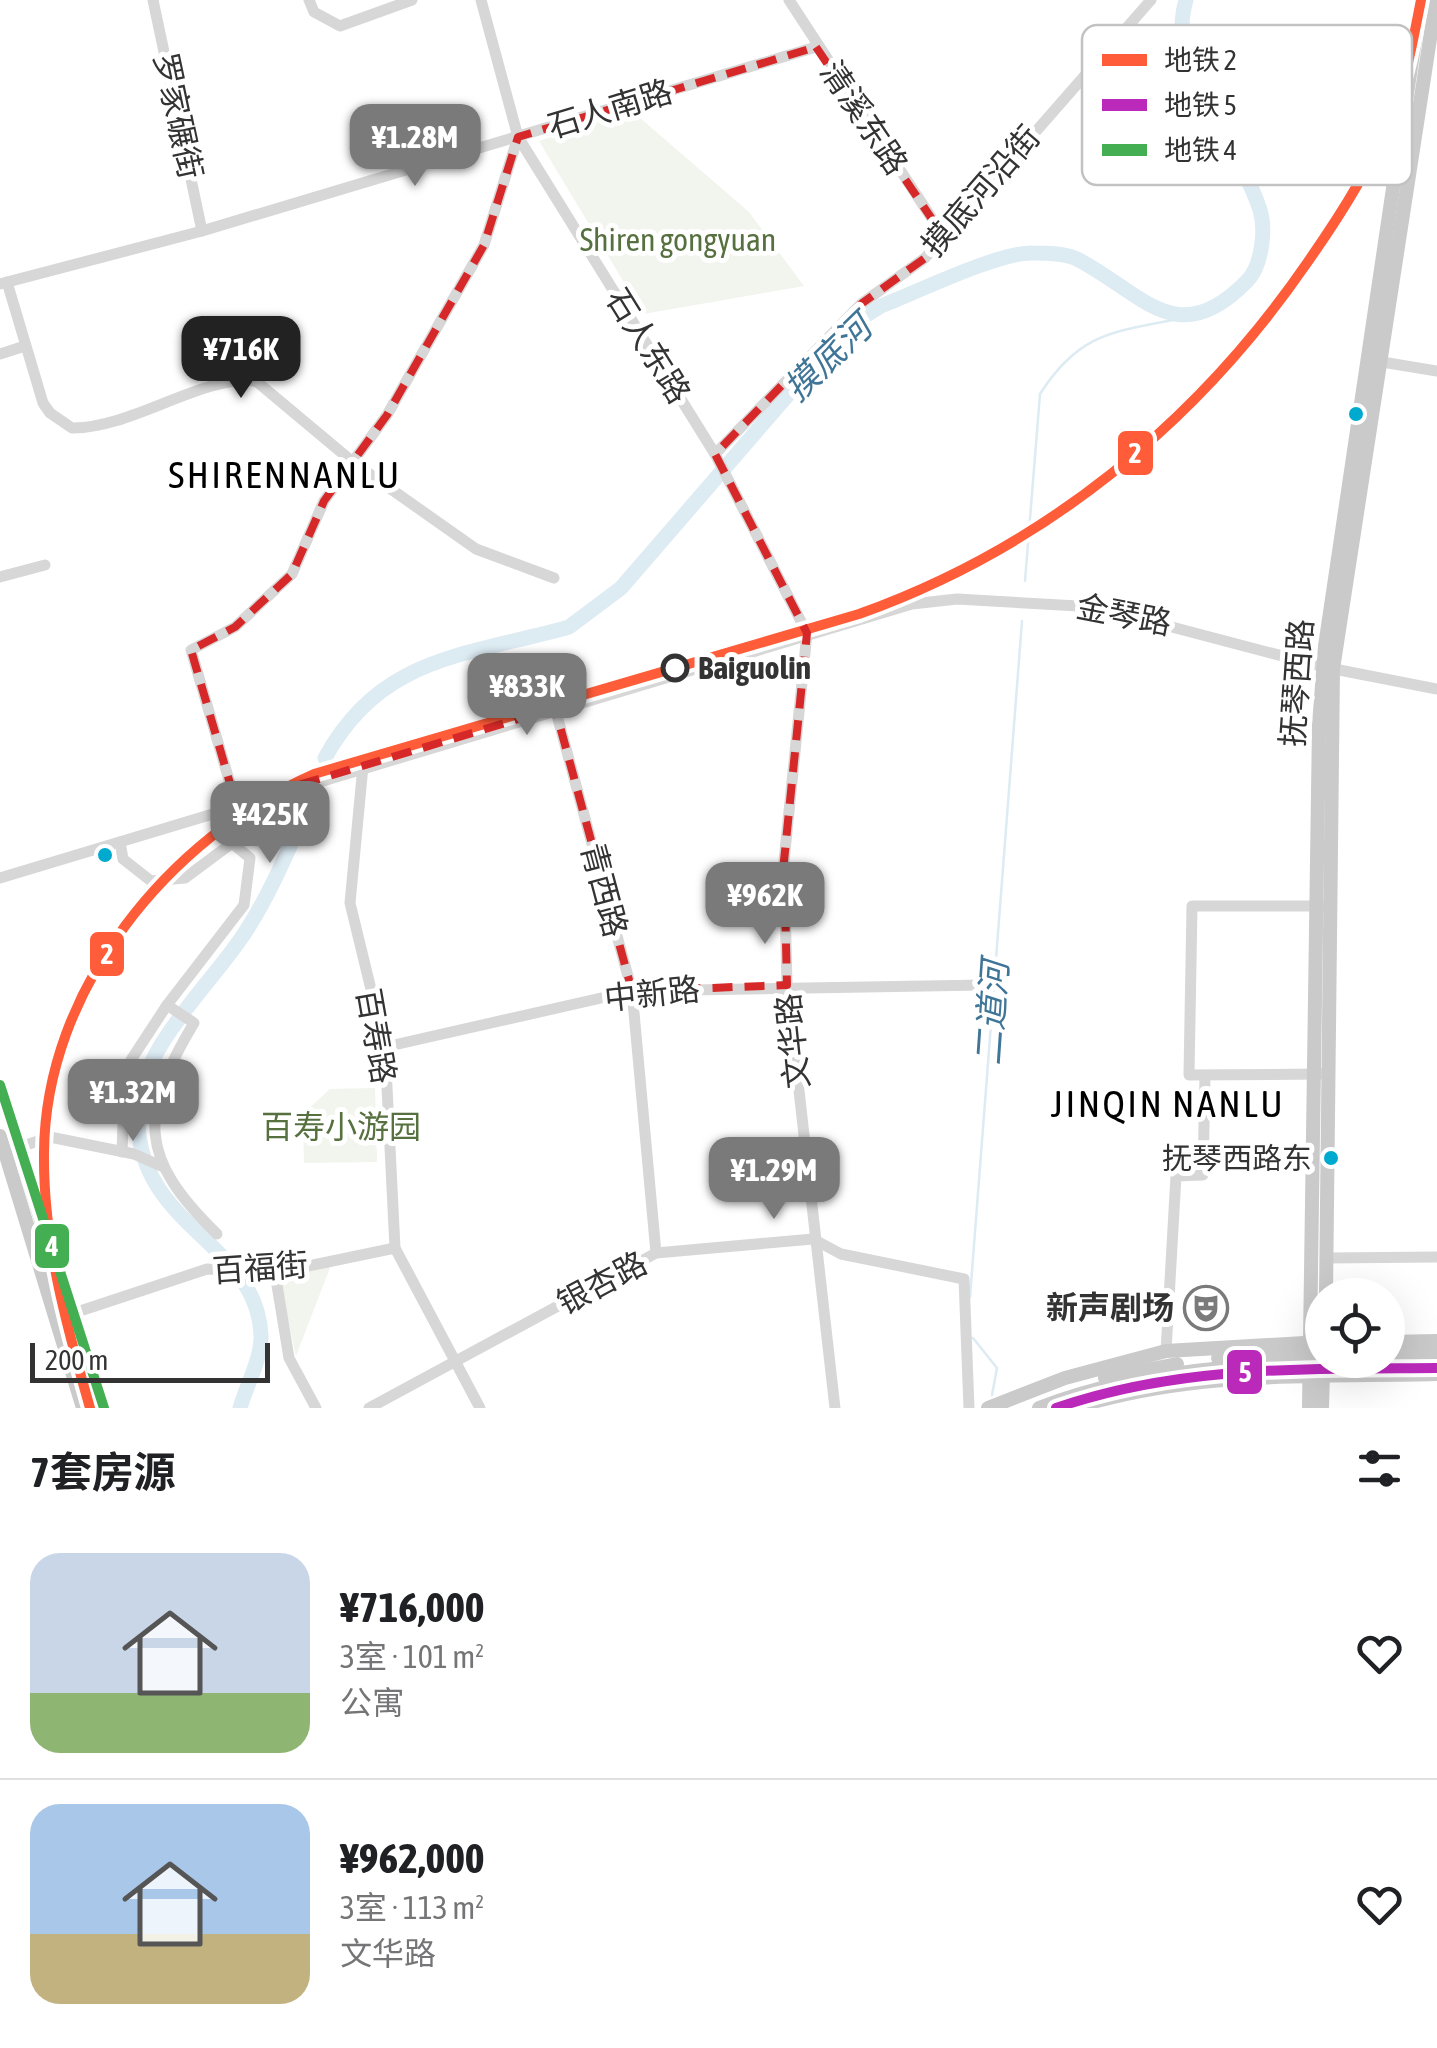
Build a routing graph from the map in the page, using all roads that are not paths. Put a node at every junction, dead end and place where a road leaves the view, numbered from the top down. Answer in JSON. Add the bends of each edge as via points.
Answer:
{"nodes":[{"id":1,"x":153,"y":0,"type":"edge"},
{"id":2,"x":309,"y":0,"type":"edge"},
{"id":3,"x":412,"y":0,"type":"edge"},
{"id":4,"x":481,"y":0,"type":"edge"},
{"id":5,"x":789,"y":0,"type":"edge"},
{"id":6,"x":1150,"y":0,"type":"edge"},
{"id":7,"x":1420,"y":0,"type":"edge"},
{"id":8,"x":1436,"y":0,"type":"edge"},
{"id":9,"x":1128,"y":25,"type":"edge"},
{"id":10,"x":816,"y":47,"type":"junction"},
{"id":11,"x":1412,"y":58,"type":"edge"},
{"id":12,"x":1082,"y":76,"type":"edge"},
{"id":13,"x":518,"y":137,"type":"junction"},
{"id":14,"x":1412,"y":161,"type":"edge"},
{"id":15,"x":1395,"y":185,"type":"edge"},
{"id":16,"x":1408,"y":185,"type":"edge"},
{"id":17,"x":202,"y":231,"type":"junction"},
{"id":18,"x":942,"y":234,"type":"junction"},
{"id":19,"x":3,"y":283,"type":"edge"},
{"id":20,"x":25,"y":346,"type":"junction"},
{"id":21,"x":0,"y":354,"type":"edge"},
{"id":22,"x":1382,"y":362,"type":"junction"},
{"id":23,"x":1437,"y":371,"type":"edge"},
{"id":24,"x":716,"y":454,"type":"junction"},
{"id":25,"x":354,"y":463,"type":"junction"},
{"id":26,"x":46,"y":565,"type":"dead end"},
{"id":27,"x":0,"y":577,"type":"edge"},
{"id":28,"x":554,"y":578,"type":"dead end"},
{"id":29,"x":807,"y":633,"type":"junction"},
{"id":30,"x":1328,"y":668,"type":"junction"},
{"id":31,"x":1437,"y":689,"type":"edge"},
{"id":32,"x":555,"y":708,"type":"junction"},
{"id":33,"x":362,"y":766,"type":"junction"},
{"id":34,"x":236,"y":804,"type":"junction"},
{"id":35,"x":120,"y":842,"type":"junction"},
{"id":36,"x":0,"y":878,"type":"edge"},
{"id":37,"x":1321,"y":906,"type":"junction"},
{"id":38,"x":787,"y":985,"type":"junction"},
{"id":39,"x":984,"y":985,"type":"dead end"},
{"id":40,"x":632,"y":990,"type":"junction"},
{"id":41,"x":171,"y":1007,"type":"junction"},
{"id":42,"x":384,"y":1047,"type":"junction"},
{"id":43,"x":1318,"y":1074,"type":"junction"},
{"id":44,"x":1205,"y":1076,"type":"junction"},
{"id":45,"x":0,"y":1088,"type":"edge"},
{"id":46,"x":0,"y":1136,"type":"edge"},
{"id":47,"x":20,"y":1147,"type":"junction"},
{"id":48,"x":128,"y":1153,"type":"junction"},
{"id":49,"x":158,"y":1165,"type":"junction"},
{"id":50,"x":217,"y":1234,"type":"dead end"},
{"id":51,"x":813,"y":1239,"type":"junction"},
{"id":52,"x":395,"y":1248,"type":"junction"},
{"id":53,"x":656,"y":1253,"type":"junction"},
{"id":54,"x":1437,"y":1257,"type":"edge"},
{"id":55,"x":1326,"y":1258,"type":"junction"},
{"id":56,"x":275,"y":1273,"type":"junction"},
{"id":57,"x":1319,"y":1278,"type":"edge"},
{"id":58,"x":1326,"y":1278,"type":"edge"},
{"id":59,"x":71,"y":1314,"type":"junction"},
{"id":60,"x":1437,"y":1341,"type":"edge"},
{"id":61,"x":1405,"y":1342,"type":"edge"},
{"id":62,"x":1305,"y":1349,"type":"edge"},
{"id":63,"x":1305,"y":1350,"type":"edge"},
{"id":64,"x":1166,"y":1351,"type":"junction"},
{"id":65,"x":1437,"y":1351,"type":"edge"},
{"id":66,"x":1405,"y":1352,"type":"edge"},
{"id":67,"x":455,"y":1361,"type":"junction"},
{"id":68,"x":1437,"y":1362,"type":"edge"},
{"id":69,"x":1437,"y":1374,"type":"edge"},
{"id":70,"x":1405,"y":1375,"type":"edge"},
{"id":71,"x":1305,"y":1377,"type":"edge"},
{"id":72,"x":1316,"y":1378,"type":"edge"},
{"id":73,"x":1316,"y":1378,"type":"edge"},
{"id":74,"x":1036,"y":1404,"type":"edge"},
{"id":75,"x":1082,"y":1407,"type":"edge"},
{"id":76,"x":84,"y":1408,"type":"edge"},
{"id":77,"x":99,"y":1408,"type":"edge"},
{"id":78,"x":316,"y":1408,"type":"edge"},
{"id":79,"x":369,"y":1408,"type":"edge"},
{"id":80,"x":480,"y":1408,"type":"edge"},
{"id":81,"x":836,"y":1408,"type":"edge"},
{"id":82,"x":969,"y":1408,"type":"edge"},
{"id":83,"x":988,"y":1408,"type":"edge"},
{"id":84,"x":1014,"y":1408,"type":"edge"},
{"id":85,"x":1309,"y":1408,"type":"edge"},
{"id":86,"x":1322,"y":1408,"type":"edge"}],
"edges":[{"from":1,"to":17,"type":"street","name":"罗家碾街"},
{"from":2,"to":3,"type":"street","via":[[314,12],[340,26]]},
{"from":4,"to":13,"type":"street","name":"石人东路"},
{"from":5,"to":10,"type":"street","name":"清溪东路"},
{"from":6,"to":9,"type":"street","name":"摸底河沿街"},
{"from":7,"to":11,"type":"main road","name":"抚琴西路"},
{"from":8,"to":14,"type":"main road","name":"抚琴西路"},
{"from":10,"to":13,"type":"street","name":"石人南路"},
{"from":10,"to":18,"type":"street","name":"清溪东路"},
{"from":12,"to":18,"type":"street","name":"摸底河沿街"},
{"from":13,"to":17,"type":"street","name":"石人南路"},
{"from":13,"to":24,"type":"street","name":"石人东路"},
{"from":13,"to":25,"type":"street","via":[[484,245],[434,340]]},
{"from":15,"to":30,"type":"main road","name":"抚琴西路"},
{"from":16,"to":22,"type":"main road","name":"抚琴西路"},
{"from":17,"to":19,"type":"street","name":"石人南路"},
{"from":18,"to":24,"type":"street","name":"摸底河沿街","via":[[925,258],[861,304]]},
{"from":19,"to":20,"type":"street"},
{"from":20,"to":21,"type":"street"},
{"from":20,"to":25,"type":"street","via":[[43,403],[72,428],[256,381]]},
{"from":22,"to":23,"type":"street"},
{"from":22,"to":30,"type":"main road","name":"抚琴西路"},
{"from":24,"to":29,"type":"street"},
{"from":25,"to":28,"type":"street","via":[[476,549]]},
{"from":25,"to":34,"type":"street","via":[[324,501],[292,574],[235,627],[191,650]]},
{"from":26,"to":27,"type":"street"},
{"from":29,"to":30,"type":"street","name":"金琴路","via":[[912,604],[1064,602],[1158,620]]},
{"from":29,"to":32,"type":"street","name":"金琴路"},
{"from":29,"to":38,"type":"street","name":"文华路","via":[[784,861]]},
{"from":30,"to":31,"type":"street","name":"金琴路"},
{"from":30,"to":37,"type":"main road","name":"抚琴西路"},
{"from":30,"to":55,"type":"main road","name":"抚琴西路"},
{"from":32,"to":33,"type":"street","name":"金琴路"},
{"from":32,"to":40,"type":"street","name":"青西路"},
{"from":33,"to":34,"type":"street","name":"金琴路"},
{"from":33,"to":42,"type":"street","name":"百寿路","via":[[350,904]]},
{"from":34,"to":35,"type":"street","name":"金琴路"},
{"from":35,"to":36,"type":"street","name":"金琴路"},
{"from":35,"to":41,"type":"street","via":[[122,859],[151,881],[185,878],[232,843],[250,858],[244,905]]},
{"from":37,"to":43,"type":"main road","name":"抚琴西路"},
{"from":37,"to":44,"type":"street","via":[[1192,906],[1189,1075]]},
{"from":38,"to":39,"type":"street","name":"中新路"},
{"from":38,"to":40,"type":"street","name":"中新路"},
{"from":38,"to":51,"type":"street","name":"文华路"},
{"from":40,"to":42,"type":"street","name":"中新路"},
{"from":40,"to":53,"type":"street","name":"青西路"},
{"from":41,"to":48,"type":"street","via":[[131,1060],[124,1095]]},
{"from":41,"to":49,"type":"street","via":[[194,1023],[156,1098]]},
{"from":42,"to":52,"type":"street","name":"百寿路"},
{"from":43,"to":44,"type":"street"},
{"from":43,"to":57,"type":"main road","name":"抚琴西路"},
{"from":44,"to":64,"type":"street","via":[[1203,1175],[1176,1176]]},
{"from":45,"to":47,"type":"main road"},
{"from":46,"to":76,"type":"main road"},
{"from":47,"to":48,"type":"street","via":[[50,1138]]},
{"from":47,"to":59,"type":"main road"},
{"from":48,"to":49,"type":"street"},
{"from":49,"to":50,"type":"street"},
{"from":51,"to":53,"type":"street","name":"银杏路"},
{"from":51,"to":81,"type":"street","name":"文华路"},
{"from":51,"to":82,"type":"street","name":"银杏路","via":[[840,1254],[964,1279]]},
{"from":52,"to":56,"type":"street","name":"百福街"},
{"from":52,"to":67,"type":"street","name":"百寿路"},
{"from":53,"to":67,"type":"street","name":"银杏路"},
{"from":54,"to":55,"type":"street"},
{"from":55,"to":58,"type":"main road","name":"抚琴西路"},
{"from":56,"to":59,"type":"street","name":"百福街","via":[[206,1269]]},
{"from":56,"to":78,"type":"street","via":[[290,1358]]},
{"from":59,"to":77,"type":"main road"},
{"from":60,"to":61,"type":"main road"},
{"from":62,"to":64,"type":"main road"},
{"from":63,"to":74,"type":"main road","bridge":true,"via":[[1144,1368]]},
{"from":64,"to":83,"type":"main road","via":[[1065,1378]]},
{"from":65,"to":66,"type":"main road"},
{"from":67,"to":79,"type":"street","name":"银杏路"},
{"from":67,"to":80,"type":"street","name":"百寿路"},
{"from":68,"to":74,"type":"main road","bridge":true,"via":[[1228,1366]]},
{"from":69,"to":70,"type":"main road"},
{"from":71,"to":75,"type":"main road","via":[[1175,1383]]},
{"from":72,"to":85,"type":"main road"},
{"from":73,"to":86,"type":"main road"},
{"from":74,"to":84,"type":"main road"}]}
